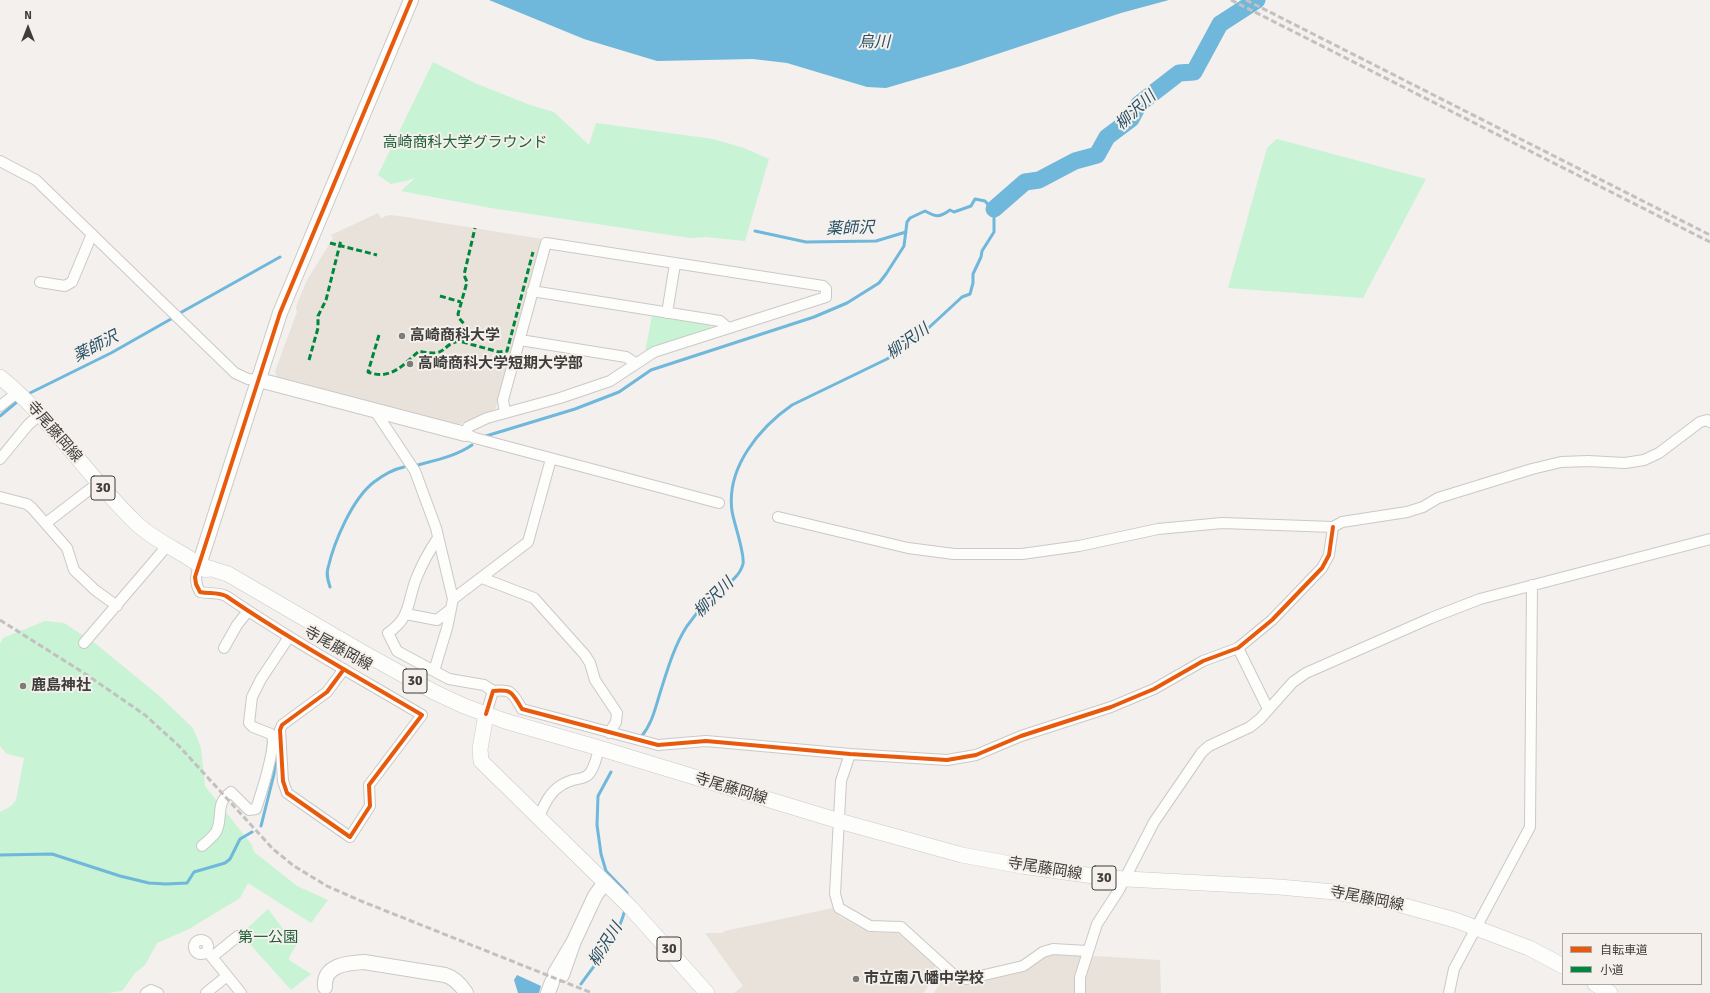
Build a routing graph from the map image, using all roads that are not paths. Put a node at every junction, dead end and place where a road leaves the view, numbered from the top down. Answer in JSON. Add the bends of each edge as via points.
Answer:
{"nodes":[{"id":1,"x":411,"y":0,"type":"edge"},
{"id":2,"x":0,"y":161,"type":"edge"},
{"id":3,"x":92,"y":234,"type":"junction"},
{"id":4,"x":675,"y":264,"type":"junction"},
{"id":5,"x":40,"y":282,"type":"dead end"},
{"id":6,"x":532,"y":291,"type":"junction"},
{"id":7,"x":667,"y":312,"type":"junction"},
{"id":8,"x":728,"y":328,"type":"junction"},
{"id":9,"x":520,"y":340,"type":"junction"},
{"id":10,"x":635,"y":363,"type":"junction"},
{"id":11,"x":0,"y":377,"type":"edge"},
{"id":12,"x":259,"y":380,"type":"junction"},
{"id":13,"x":18,"y":392,"type":"junction"},
{"id":14,"x":0,"y":406,"type":"edge"},
{"id":15,"x":375,"y":411,"type":"junction"},
{"id":16,"x":505,"y":413,"type":"junction"},
{"id":17,"x":40,"y":414,"type":"junction"},
{"id":18,"x":1710,"y":422,"type":"edge"},
{"id":19,"x":465,"y":434,"type":"junction"},
{"id":20,"x":550,"y":458,"type":"junction"},
{"id":21,"x":0,"y":459,"type":"edge"},
{"id":22,"x":98,"y":483,"type":"junction"},
{"id":23,"x":0,"y":497,"type":"edge"},
{"id":24,"x":719,"y":503,"type":"dead end"},
{"id":25,"x":778,"y":518,"type":"dead end"},
{"id":26,"x":46,"y":523,"type":"junction"},
{"id":27,"x":1333,"y":527,"type":"junction"},
{"id":28,"x":438,"y":538,"type":"junction"},
{"id":29,"x":1710,"y":539,"type":"edge"},
{"id":30,"x":167,"y":546,"type":"junction"},
{"id":31,"x":199,"y":565,"type":"junction"},
{"id":32,"x":482,"y":578,"type":"junction"},
{"id":33,"x":1532,"y":585,"type":"junction"},
{"id":34,"x":453,"y":599,"type":"junction"},
{"id":35,"x":117,"y":606,"type":"junction"},
{"id":36,"x":451,"y":609,"type":"junction"},
{"id":37,"x":248,"y":611,"type":"junction"},
{"id":38,"x":406,"y":614,"type":"junction"},
{"id":39,"x":289,"y":637,"type":"junction"},
{"id":40,"x":84,"y":643,"type":"dead end"},
{"id":41,"x":224,"y":648,"type":"dead end"},
{"id":42,"x":1238,"y":648,"type":"junction"},
{"id":43,"x":344,"y":669,"type":"junction"},
{"id":44,"x":434,"y":671,"type":"junction"},
{"id":45,"x":493,"y":691,"type":"junction"},
{"id":46,"x":1268,"y":709,"type":"junction"},
{"id":47,"x":485,"y":718,"type":"junction"},
{"id":48,"x":609,"y":733,"type":"junction"},
{"id":49,"x":276,"y":742,"type":"junction"},
{"id":50,"x":850,"y":754,"type":"junction"},
{"id":51,"x":597,"y":756,"type":"junction"},
{"id":52,"x":647,"y":763,"type":"junction"},
{"id":53,"x":539,"y":816,"type":"junction"},
{"id":54,"x":839,"y":821,"type":"junction"},
{"id":55,"x":202,"y":846,"type":"dead end"},
{"id":56,"x":1124,"y":880,"type":"junction"},
{"id":57,"x":605,"y":882,"type":"junction"},
{"id":58,"x":1476,"y":928,"type":"junction"},
{"id":59,"x":238,"y":936,"type":"dead end"},
{"id":60,"x":1088,"y":951,"type":"junction"},
{"id":61,"x":1562,"y":965,"type":"edge"},
{"id":62,"x":227,"y":976,"type":"junction"},
{"id":63,"x":555,"y":983,"type":"edge"},
{"id":64,"x":1597,"y":985,"type":"edge"},
{"id":65,"x":326,"y":990,"type":"edge"},
{"id":66,"x":146,"y":993,"type":"edge"},
{"id":67,"x":158,"y":993,"type":"edge"},
{"id":68,"x":206,"y":993,"type":"edge"},
{"id":69,"x":241,"y":993,"type":"edge"},
{"id":70,"x":466,"y":993,"type":"edge"},
{"id":71,"x":707,"y":993,"type":"edge"},
{"id":72,"x":1080,"y":993,"type":"edge"},
{"id":73,"x":1449,"y":993,"type":"edge"},
{"id":74,"x":1610,"y":993,"type":"edge"}],
"edges":[{"from":1,"to":12,"type":"street","via":[[280,312]]},
{"from":2,"to":3,"type":"street","via":[[36,180]]},
{"from":3,"to":5,"type":"street","via":[[72,282],[65,286]]},
{"from":3,"to":12,"type":"street","via":[[235,373],[243,378]]},
{"from":4,"to":6,"type":"street","via":[[546,243]]},
{"from":4,"to":7,"type":"street"},
{"from":4,"to":8,"type":"street","via":[[823,286],[826,289],[826,297]]},
{"from":6,"to":7,"type":"street"},
{"from":6,"to":9,"type":"street"},
{"from":7,"to":8,"type":"street","via":[[720,321]]},
{"from":8,"to":10,"type":"street","via":[[654,352]]},
{"from":9,"to":10,"type":"street","via":[[626,357]]},
{"from":9,"to":16,"type":"street","via":[[503,400]]},
{"from":10,"to":16,"type":"street","via":[[610,381]]},
{"from":11,"to":13,"type":"main road","name":"寺尾藤岡線","number":"30"},
{"from":12,"to":15,"type":"street"},
{"from":12,"to":31,"type":"street"},
{"from":13,"to":14,"type":"street"},
{"from":13,"to":17,"type":"main road","name":"寺尾藤岡線","number":"30"},
{"from":15,"to":19,"type":"street"},
{"from":15,"to":28,"type":"street","via":[[415,471]]},
{"from":16,"to":19,"type":"street","via":[[472,425]]},
{"from":17,"to":21,"type":"street"},
{"from":17,"to":22,"type":"main road","name":"寺尾藤岡線","number":"30"},
{"from":18,"to":27,"type":"street","via":[[1700,422],[1659,453],[1644,460],[1625,463],[1588,460],[1554,463],[1438,498],[1423,507],[1407,512],[1342,522]]},
{"from":19,"to":20,"type":"street"},
{"from":20,"to":24,"type":"street"},
{"from":20,"to":32,"type":"street","via":[[528,542]]},
{"from":22,"to":26,"type":"street"},
{"from":22,"to":30,"type":"main road","name":"寺尾藤岡線","number":"30","via":[[136,524]]},
{"from":23,"to":26,"type":"street","via":[[27,504]]},
{"from":25,"to":27,"type":"street","via":[[908,548],[954,554],[1022,554],[1079,546],[1158,529],[1222,523]]},
{"from":26,"to":35,"type":"street","via":[[67,548],[74,570]]},
{"from":27,"to":42,"type":"street","via":[[1329,555],[1322,568],[1272,620]]},
{"from":28,"to":34,"type":"street"},
{"from":28,"to":38,"type":"street","via":[[428,552],[416,580]]},
{"from":29,"to":33,"type":"street"},
{"from":30,"to":31,"type":"main road","name":"寺尾藤岡線","number":"30"},
{"from":30,"to":35,"type":"street"},
{"from":31,"to":37,"type":"street","via":[[195,577],[200,592],[218,593]]},
{"from":31,"to":47,"type":"main road","name":"寺尾藤岡線","number":"30","via":[[228,574],[434,692]]},
{"from":32,"to":34,"type":"street"},
{"from":32,"to":48,"type":"street","via":[[534,598],[586,655],[595,680],[617,713],[616,722]]},
{"from":33,"to":46,"type":"street","via":[[1480,599],[1306,672]]},
{"from":33,"to":58,"type":"street","via":[[1530,827]]},
{"from":34,"to":36,"type":"street"},
{"from":35,"to":40,"type":"street"},
{"from":36,"to":38,"type":"street","via":[[437,620]]},
{"from":36,"to":44,"type":"street"},
{"from":37,"to":39,"type":"street"},
{"from":37,"to":41,"type":"street"},
{"from":38,"to":44,"type":"street","via":[[400,625],[388,633],[397,651]]},
{"from":39,"to":43,"type":"street"},
{"from":39,"to":49,"type":"street","via":[[261,679],[252,697],[250,710],[249,722],[253,727],[271,734]]},
{"from":42,"to":46,"type":"street"},
{"from":42,"to":50,"type":"street","via":[[1203,661],[1154,689],[1112,707],[1021,736],[976,755],[947,760]]},
{"from":43,"to":49,"type":"street","via":[[328,692],[282,725]]},
{"from":43,"to":49,"type":"street","via":[[422,715],[369,785],[370,806],[350,837],[287,793],[282,781]]},
{"from":44,"to":45,"type":"street","via":[[449,679],[484,685]]},
{"from":45,"to":47,"type":"street"},
{"from":45,"to":48,"type":"street","via":[[509,691],[515,694],[522,708]]},
{"from":46,"to":56,"type":"street","via":[[1250,728],[1208,746],[1202,752],[1154,822]]},
{"from":47,"to":51,"type":"main road","name":"寺尾藤岡線","number":"30"},
{"from":47,"to":52,"type":"main road","name":"寺尾藤岡線","number":"30"},
{"from":47,"to":53,"type":"main road","number":"30","via":[[480,749],[481,760]]},
{"from":48,"to":50,"type":"street","via":[[658,745],[706,741]]},
{"from":49,"to":55,"type":"street","via":[[256,809],[249,810],[231,792],[220,804],[216,833]]},
{"from":50,"to":54,"type":"street","via":[[841,781]]},
{"from":51,"to":52,"type":"main road","name":"寺尾藤岡線","number":"30"},
{"from":51,"to":53,"type":"street","via":[[593,770],[588,776],[560,786],[551,794]]},
{"from":52,"to":54,"type":"main road","name":"寺尾藤岡線","number":"30"},
{"from":53,"to":57,"type":"main road","number":"30"},
{"from":54,"to":56,"type":"main road","name":"寺尾藤岡線","number":"30","via":[[962,855]]},
{"from":54,"to":60,"type":"street","via":[[835,894],[839,908],[870,926],[901,928],[956,978],[967,979],[1023,966],[1043,952],[1053,949]]},
{"from":56,"to":58,"type":"main road","name":"寺尾藤岡線","number":"30","via":[[1335,892],[1387,901]]},
{"from":56,"to":60,"type":"street","via":[[1097,924]]},
{"from":57,"to":63,"type":"street"},
{"from":57,"to":71,"type":"main road","number":"30"},
{"from":58,"to":61,"type":"main road","name":"寺尾藤岡線","number":"30","via":[[1529,948]]},
{"from":58,"to":73,"type":"street","via":[[1454,969]]},
{"from":59,"to":62,"type":"street","via":[[210,954]]},
{"from":60,"to":72,"type":"street","via":[[1080,977]]},
{"from":62,"to":68,"type":"street"},
{"from":62,"to":69,"type":"street"},
{"from":64,"to":74,"type":"main road"},
{"from":65,"to":70,"type":"street","via":[[324,979],[327,972],[354,962],[364,962],[445,975],[451,977]]},
{"from":66,"to":67,"type":"street","via":[[151,990]]}]}
